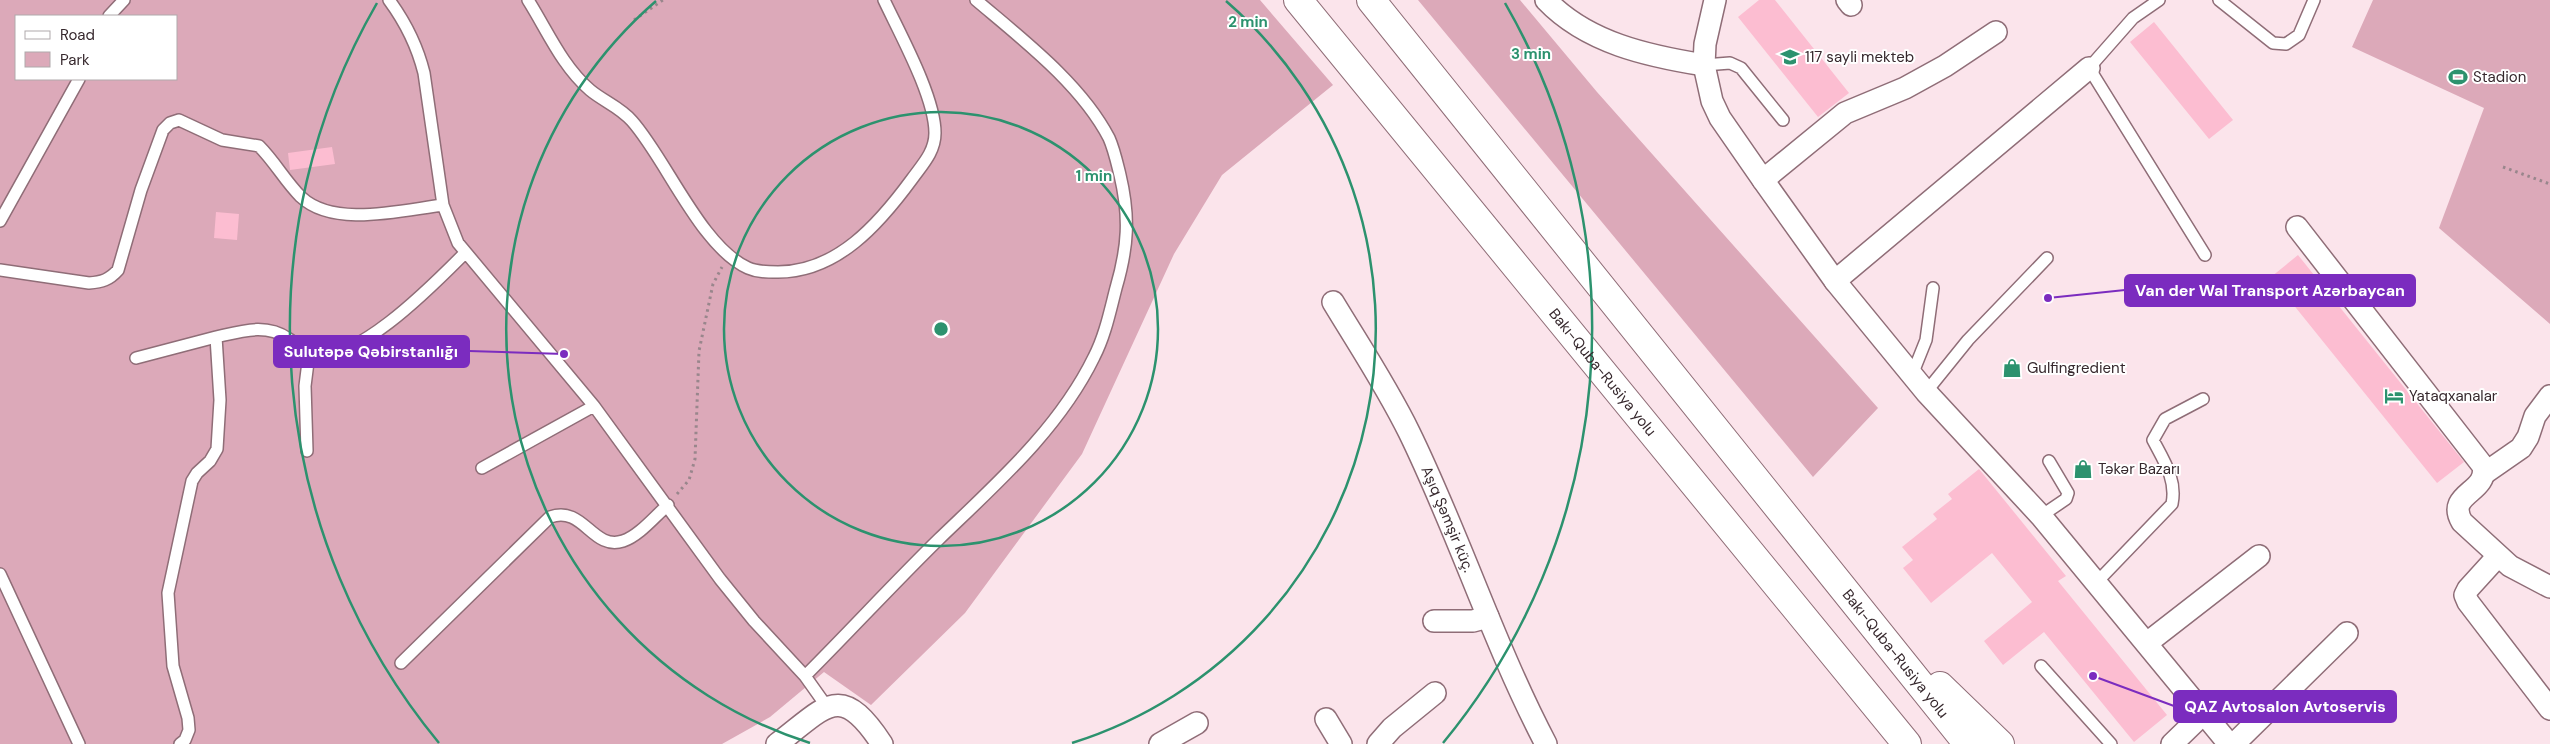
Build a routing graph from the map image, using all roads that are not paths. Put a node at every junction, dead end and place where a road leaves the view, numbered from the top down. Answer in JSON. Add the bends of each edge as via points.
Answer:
{"nodes":[{"id":1,"x":124,"y":0,"type":"edge"},
{"id":2,"x":389,"y":0,"type":"edge"},
{"id":3,"x":528,"y":0,"type":"edge"},
{"id":4,"x":884,"y":0,"type":"edge"},
{"id":5,"x":976,"y":0,"type":"edge"},
{"id":6,"x":1298,"y":0,"type":"edge"},
{"id":7,"x":1372,"y":0,"type":"edge"},
{"id":8,"x":1546,"y":0,"type":"edge"},
{"id":9,"x":1715,"y":0,"type":"edge"},
{"id":10,"x":2159,"y":0,"type":"edge"},
{"id":11,"x":2219,"y":0,"type":"edge"},
{"id":12,"x":2314,"y":0,"type":"edge"},
{"id":13,"x":110,"y":15,"type":"edge"},
{"id":14,"x":1996,"y":32,"type":"dead end"},
{"id":15,"x":1704,"y":64,"type":"junction"},
{"id":16,"x":2089,"y":68,"type":"junction"},
{"id":17,"x":78,"y":80,"type":"edge"},
{"id":18,"x":1783,"y":120,"type":"dead end"},
{"id":19,"x":1763,"y":180,"type":"junction"},
{"id":20,"x":443,"y":205,"type":"junction"},
{"id":21,"x":0,"y":221,"type":"edge"},
{"id":22,"x":2297,"y":227,"type":"dead end"},
{"id":23,"x":465,"y":253,"type":"junction"},
{"id":24,"x":2206,"y":255,"type":"dead end"},
{"id":25,"x":2047,"y":258,"type":"dead end"},
{"id":26,"x":0,"y":270,"type":"edge"},
{"id":27,"x":1836,"y":281,"type":"junction"},
{"id":28,"x":1933,"y":288,"type":"dead end"},
{"id":29,"x":1333,"y":302,"type":"dead end"},
{"id":30,"x":216,"y":337,"type":"junction"},
{"id":31,"x":308,"y":354,"type":"junction"},
{"id":32,"x":136,"y":358,"type":"dead end"},
{"id":33,"x":1912,"y":375,"type":"junction"},
{"id":34,"x":1926,"y":392,"type":"junction"},
{"id":35,"x":2550,"y":396,"type":"edge"},
{"id":36,"x":2203,"y":399,"type":"dead end"},
{"id":37,"x":594,"y":406,"type":"junction"},
{"id":38,"x":307,"y":451,"type":"dead end"},
{"id":39,"x":2049,"y":461,"type":"dead end"},
{"id":40,"x":482,"y":468,"type":"dead end"},
{"id":41,"x":2485,"y":473,"type":"junction"},
{"id":42,"x":668,"y":504,"type":"junction"},
{"id":43,"x":2041,"y":516,"type":"junction"},
{"id":44,"x":2259,"y":556,"type":"dead end"},
{"id":45,"x":2498,"y":556,"type":"junction"},
{"id":46,"x":0,"y":574,"type":"edge"},
{"id":47,"x":2097,"y":582,"type":"junction"},
{"id":48,"x":2550,"y":587,"type":"edge"},
{"id":49,"x":1859,"y":608,"type":"junction"},
{"id":50,"x":1488,"y":617,"type":"junction"},
{"id":51,"x":1434,"y":621,"type":"dead end"},
{"id":52,"x":2347,"y":633,"type":"dead end"},
{"id":53,"x":2147,"y":643,"type":"junction"},
{"id":54,"x":401,"y":662,"type":"dead end"},
{"id":55,"x":2041,"y":666,"type":"dead end"},
{"id":56,"x":805,"y":676,"type":"junction"},
{"id":57,"x":1435,"y":693,"type":"dead end"},
{"id":58,"x":827,"y":707,"type":"junction"},
{"id":59,"x":2550,"y":708,"type":"edge"},
{"id":60,"x":2203,"y":714,"type":"junction"},
{"id":61,"x":1326,"y":719,"type":"dead end"},
{"id":62,"x":1197,"y":723,"type":"dead end"},
{"id":63,"x":1171,"y":741,"type":"edge"},
{"id":64,"x":79,"y":744,"type":"edge"},
{"id":65,"x":180,"y":744,"type":"edge"},
{"id":66,"x":777,"y":744,"type":"edge"},
{"id":67,"x":882,"y":744,"type":"edge"},
{"id":68,"x":1341,"y":744,"type":"edge"},
{"id":69,"x":1378,"y":744,"type":"edge"},
{"id":70,"x":1546,"y":744,"type":"edge"},
{"id":71,"x":1906,"y":744,"type":"edge"},
{"id":72,"x":1968,"y":744,"type":"edge"},
{"id":73,"x":2000,"y":744,"type":"edge"},
{"id":74,"x":2111,"y":744,"type":"edge"},
{"id":75,"x":2172,"y":744,"type":"edge"},
{"id":76,"x":2229,"y":744,"type":"edge"},
{"id":77,"x":2234,"y":744,"type":"edge"}],
"edges":[{"from":1,"to":13,"type":"lane"},
{"from":2,"to":20,"type":"lane","via":[[411,33],[419,52]]},
{"from":3,"to":4,"type":"lane","via":[[568,67],[590,90],[632,121],[699,221],[728,255],[746,267],[767,272],[800,270],[843,252],[869,231],[931,153],[935,131],[924,89]]},
{"from":5,"to":56,"type":"lane","via":[[1046,61],[1092,110],[1109,140],[1126,199],[1128,228],[1123,265],[1095,356],[1078,386],[1046,428],[965,516]]},
{"from":6,"to":71,"type":"highway","name":"Bakı-Quba-Rusiya yolu"},
{"from":7,"to":49,"type":"highway","name":"Bakı-Quba-Rusiya yolu"},
{"from":8,"to":15,"type":"street","via":[[1578,27],[1631,49],[1655,57]]},
{"from":9,"to":15,"type":"street"},
{"from":10,"to":16,"type":"lane","via":[[2133,18]]},
{"from":11,"to":12,"type":"lane","via":[[2273,43],[2280,44],[2286,44],[2298,35]]},
{"from":14,"to":19,"type":"street","via":[[1905,88],[1845,113]]},
{"from":15,"to":18,"type":"lane","via":[[1730,63],[1741,68]]},
{"from":15,"to":19,"type":"street","via":[[1712,101],[1720,118]]},
{"from":16,"to":24,"type":"lane"},
{"from":16,"to":27,"type":"street"},
{"from":17,"to":21,"type":"lane"},
{"from":19,"to":27,"type":"street"},
{"from":20,"to":23,"type":"lane","via":[[449,225]]},
{"from":20,"to":26,"type":"lane","via":[[352,215],[331,213],[302,198],[259,146],[222,140],[179,120],[164,130],[141,190],[118,270],[113,276],[89,283]]},
{"from":22,"to":41,"type":"street","via":[[2477,457]]},
{"from":23,"to":31,"type":"lane","via":[[399,315],[351,348],[328,356]]},
{"from":23,"to":37,"type":"lane"},
{"from":25,"to":34,"type":"lane","via":[[1968,340]]},
{"from":27,"to":33,"type":"street"},
{"from":28,"to":33,"type":"lane","via":[[1926,340]]},
{"from":29,"to":50,"type":"street","name":"Aşıq Şəmşir küç.","via":[[1410,433]]},
{"from":30,"to":31,"type":"lane","via":[[266,328],[280,332]]},
{"from":30,"to":32,"type":"lane"},
{"from":30,"to":65,"type":"lane","via":[[220,400],[217,449],[192,481],[168,593],[173,666],[189,730]]},
{"from":31,"to":38,"type":"lane","via":[[305,386]]},
{"from":33,"to":34,"type":"street"},
{"from":34,"to":43,"type":"street"},
{"from":35,"to":41,"type":"street","via":[[2535,416],[2528,437],[2520,448]]},
{"from":36,"to":47,"type":"lane","via":[[2165,420],[2153,440],[2171,475],[2172,504]]},
{"from":37,"to":40,"type":"lane"},
{"from":37,"to":42,"type":"lane"},
{"from":39,"to":43,"type":"lane","via":[[2068,493],[2066,499]]},
{"from":41,"to":45,"type":"street","via":[[2460,502],[2457,514]]},
{"from":42,"to":54,"type":"lane","via":[[630,537],[610,543],[571,515],[550,517]]},
{"from":42,"to":56,"type":"lane","via":[[726,586]]},
{"from":43,"to":47,"type":"street"},
{"from":44,"to":53,"type":"street"},
{"from":45,"to":48,"type":"street"},
{"from":45,"to":59,"type":"street","via":[[2465,595]]},
{"from":46,"to":64,"type":"lane"},
{"from":47,"to":53,"type":"street"},
{"from":49,"to":72,"type":"highway","name":"Bakı-Quba-Rusiya yolu"},
{"from":49,"to":73,"type":"highway"},
{"from":50,"to":51,"type":"street","via":[[1474,621]]},
{"from":50,"to":70,"type":"street","name":"Aşıq Şəmşir küç."},
{"from":52,"to":77,"type":"street"},
{"from":53,"to":60,"type":"street"},
{"from":55,"to":74,"type":"lane"},
{"from":56,"to":58,"type":"lane"},
{"from":57,"to":69,"type":"street","via":[[1392,728]]},
{"from":58,"to":66,"type":"street"},
{"from":58,"to":67,"type":"street","via":[[847,706],[858,712]]},
{"from":60,"to":75,"type":"street"},
{"from":60,"to":76,"type":"street"},
{"from":61,"to":68,"type":"street"},
{"from":62,"to":63,"type":"street"}]}
